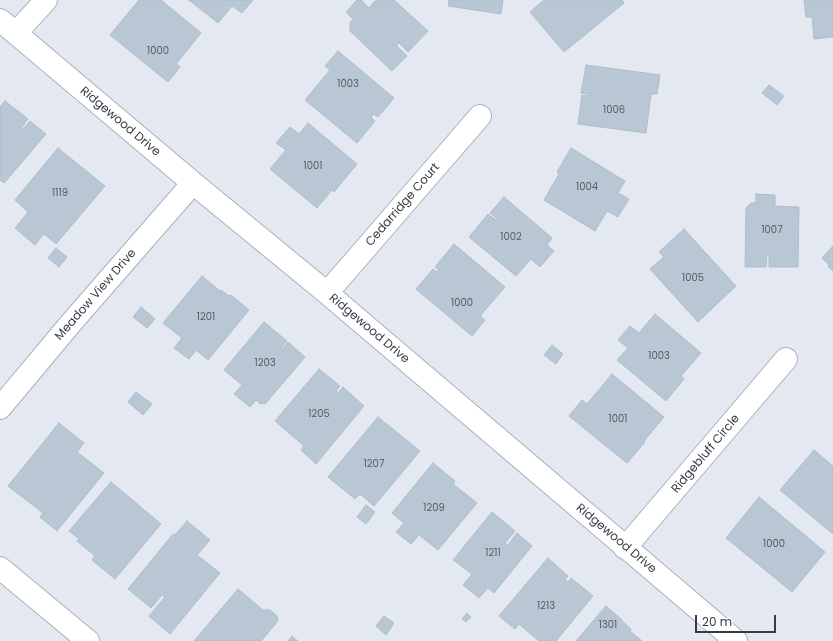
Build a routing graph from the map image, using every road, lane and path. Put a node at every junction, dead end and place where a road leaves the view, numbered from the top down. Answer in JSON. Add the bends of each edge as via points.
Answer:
{"nodes":[{"id":1,"x":46,"y":0,"type":"edge"},
{"id":2,"x":8,"y":27,"type":"edge"},
{"id":3,"x":480,"y":116,"type":"dead end"},
{"id":4,"x":193,"y":183,"type":"junction"},
{"id":5,"x":327,"y":294,"type":"junction"},
{"id":6,"x":786,"y":359,"type":"dead end"},
{"id":7,"x":0,"y":408,"type":"edge"},
{"id":8,"x":626,"y":548,"type":"junction"},
{"id":9,"x":0,"y":568,"type":"edge"},
{"id":10,"x":88,"y":641,"type":"edge"},
{"id":11,"x":736,"y":641,"type":"edge"}],
"edges":[{"from":1,"to":2,"type":"street"},
{"from":2,"to":4,"type":"street","name":"Ridgewood Drive"},
{"from":3,"to":5,"type":"street","name":"Cedarridge Court"},
{"from":4,"to":5,"type":"street","name":"Ridgewood Drive"},
{"from":4,"to":7,"type":"street","name":"Meadow View Drive"},
{"from":5,"to":8,"type":"street","name":"Ridgewood Drive"},
{"from":6,"to":8,"type":"street","name":"Ridgebluff Circle"},
{"from":8,"to":11,"type":"street","name":"Ridgewood Drive"},
{"from":9,"to":10,"type":"street"}]}
